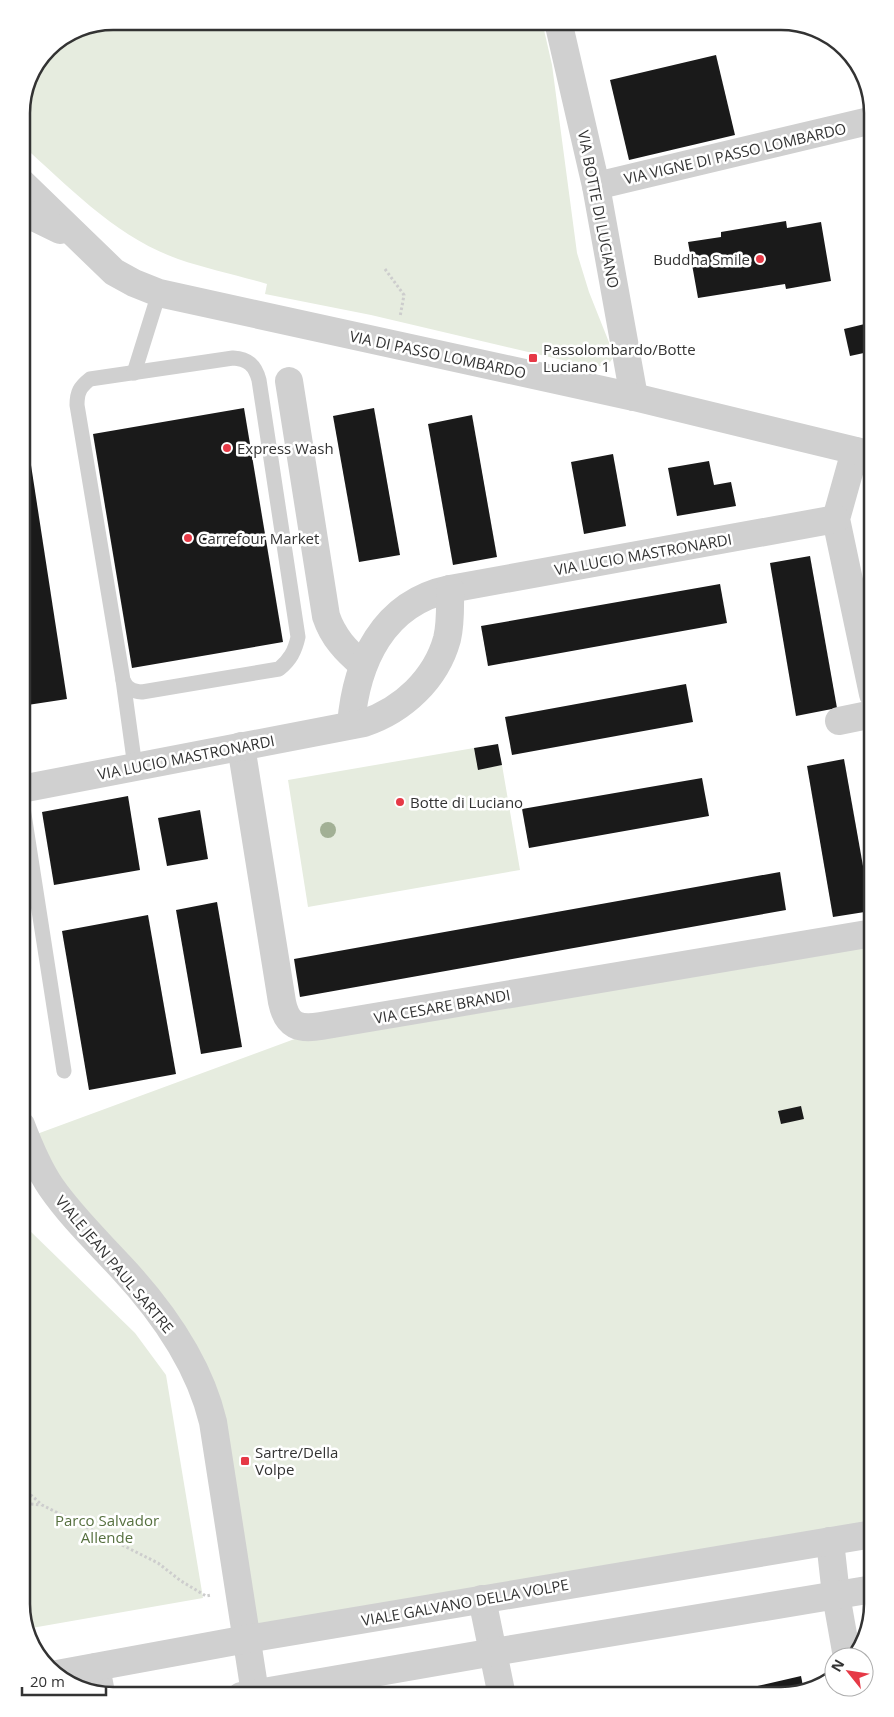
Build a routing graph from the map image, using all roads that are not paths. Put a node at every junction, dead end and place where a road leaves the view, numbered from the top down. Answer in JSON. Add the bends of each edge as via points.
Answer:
{"nodes":[{"id":1,"x":560,"y":30,"type":"edge"},
{"id":2,"x":864,"y":122,"type":"edge"},
{"id":3,"x":596,"y":186,"type":"junction"},
{"id":4,"x":30,"y":190,"type":"edge"},
{"id":5,"x":30,"y":215,"type":"edge"},
{"id":6,"x":98,"y":257,"type":"junction"},
{"id":7,"x":159,"y":293,"type":"junction"},
{"id":8,"x":134,"y":373,"type":"junction"},
{"id":9,"x":289,"y":381,"type":"dead end"},
{"id":10,"x":634,"y":397,"type":"junction"},
{"id":11,"x":864,"y":453,"type":"edge"},
{"id":12,"x":836,"y":519,"type":"junction"},
{"id":13,"x":450,"y":589,"type":"junction"},
{"id":14,"x":864,"y":651,"type":"edge"},
{"id":15,"x":363,"y":665,"type":"junction"},
{"id":16,"x":123,"y":680,"type":"junction"},
{"id":17,"x":864,"y":716,"type":"edge"},
{"id":18,"x":839,"y":721,"type":"dead end"},
{"id":19,"x":351,"y":725,"type":"junction"},
{"id":20,"x":241,"y":746,"type":"junction"},
{"id":21,"x":135,"y":767,"type":"junction"},
{"id":22,"x":30,"y":787,"type":"edge"},
{"id":23,"x":30,"y":852,"type":"edge"},
{"id":24,"x":864,"y":935,"type":"edge"},
{"id":25,"x":64,"y":1071,"type":"dead end"},
{"id":26,"x":30,"y":1147,"type":"edge"},
{"id":27,"x":864,"y":1535,"type":"edge"},
{"id":28,"x":830,"y":1541,"type":"junction"},
{"id":29,"x":864,"y":1590,"type":"edge"},
{"id":30,"x":836,"y":1595,"type":"junction"},
{"id":31,"x":482,"y":1599,"type":"junction"},
{"id":32,"x":247,"y":1639,"type":"junction"},
{"id":33,"x":845,"y":1647,"type":"edge"},
{"id":34,"x":494,"y":1652,"type":"junction"},
{"id":35,"x":96,"y":1667,"type":"junction"},
{"id":36,"x":66,"y":1672,"type":"edge"},
{"id":37,"x":100,"y":1685,"type":"edge"},
{"id":38,"x":248,"y":1687,"type":"edge"},
{"id":39,"x":289,"y":1687,"type":"edge"},
{"id":40,"x":500,"y":1687,"type":"edge"}],
"edges":[{"from":1,"to":3,"type":"street","name":"VIA BOTTE DI LUCIANO"},
{"from":2,"to":3,"type":"street","name":"VIA VIGNE DI PASSO LOMBARDO"},
{"from":3,"to":10,"type":"street","name":"VIA BOTTE DI LUCIANO"},
{"from":4,"to":6,"type":"street","name":"VIA DI PASSO LOMBARDO"},
{"from":5,"to":6,"type":"street","name":"VIA DI PASSO LOMBARDO","via":[[58,229]]},
{"from":6,"to":7,"type":"street","name":"VIA DI PASSO LOMBARDO","via":[[123,278]]},
{"from":7,"to":8,"type":"lane"},
{"from":7,"to":10,"type":"street","name":"VIA DI PASSO LOMBARDO"},
{"from":8,"to":16,"type":"lane","via":[[90,379],[77,394],[76,405]]},
{"from":8,"to":16,"type":"lane","via":[[233,358],[252,363],[257,372],[298,637],[286,664],[271,671],[142,692],[133,691]]},
{"from":9,"to":15,"type":"street","via":[[326,616],[338,641]]},
{"from":10,"to":11,"type":"street","name":"VIA DI PASSO LOMBARDO"},
{"from":11,"to":12,"type":"street"},
{"from":12,"to":13,"type":"street","name":"VIA LUCIO MASTRONARDI"},
{"from":12,"to":14,"type":"street"},
{"from":13,"to":15,"type":"street","name":"VIA LUCIO MASTRONARDI","via":[[429,595],[398,615]]},
{"from":13,"to":19,"type":"street","name":"VIA LUCIO MASTRONARDI","via":[[447,637],[428,677],[397,707],[372,720]]},
{"from":15,"to":19,"type":"street","name":"VIA LUCIO MASTRONARDI","via":[[353,701]]},
{"from":16,"to":21,"type":"lane"},
{"from":17,"to":18,"type":"street"},
{"from":19,"to":20,"type":"street","name":"VIA LUCIO MASTRONARDI"},
{"from":20,"to":21,"type":"street","name":"VIA LUCIO MASTRONARDI"},
{"from":20,"to":24,"type":"street","name":"VIA CESARE BRANDI","via":[[282,1002],[291,1022],[303,1028]]},
{"from":21,"to":22,"type":"street","name":"VIA LUCIO MASTRONARDI"},
{"from":23,"to":25,"type":"lane"},
{"from":26,"to":32,"type":"street","name":"VIALE JEAN PAUL SARTRE","via":[[50,1186],[163,1318],[195,1372],[213,1422]]},
{"from":27,"to":28,"type":"street","name":"VIALE GALVANO DELLA VOLPE"},
{"from":28,"to":30,"type":"street"},
{"from":28,"to":31,"type":"street","name":"VIALE GALVANO DELLA VOLPE"},
{"from":29,"to":30,"type":"street"},
{"from":30,"to":33,"type":"street"},
{"from":30,"to":34,"type":"street"},
{"from":31,"to":32,"type":"street","name":"VIALE GALVANO DELLA VOLPE"},
{"from":31,"to":34,"type":"street"},
{"from":32,"to":35,"type":"street","name":"VIALE GALVANO DELLA VOLPE"},
{"from":32,"to":38,"type":"street","name":"VIALE JEAN PAUL SARTRE"},
{"from":34,"to":39,"type":"street"},
{"from":34,"to":40,"type":"street"},
{"from":35,"to":36,"type":"street","name":"VIALE GALVANO DELLA VOLPE"},
{"from":35,"to":37,"type":"street"}]}
